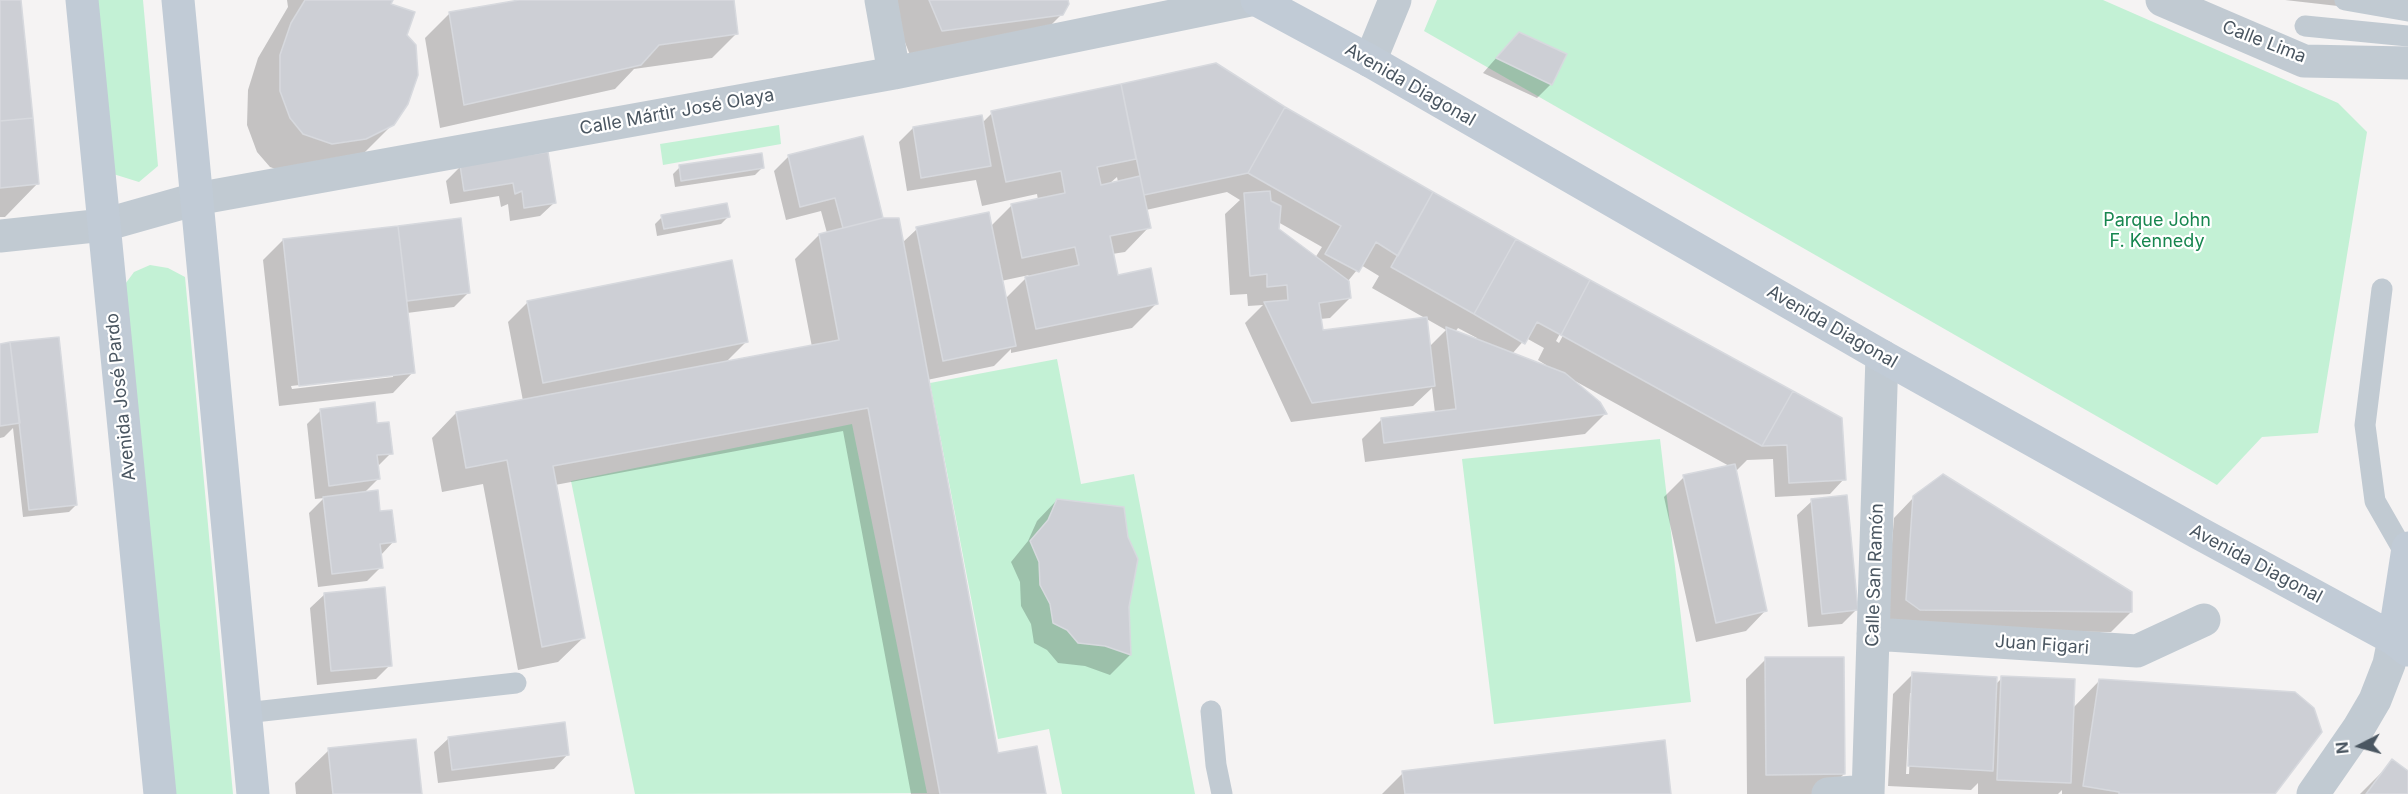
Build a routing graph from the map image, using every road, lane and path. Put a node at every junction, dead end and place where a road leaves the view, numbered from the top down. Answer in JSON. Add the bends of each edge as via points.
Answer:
{"nodes":[{"id":1,"x":82,"y":0,"type":"edge"},
{"id":2,"x":178,"y":0,"type":"edge"},
{"id":3,"x":881,"y":0,"type":"edge"},
{"id":4,"x":1250,"y":0,"type":"edge"},
{"id":5,"x":1257,"y":0,"type":"edge"},
{"id":6,"x":1395,"y":0,"type":"edge"},
{"id":7,"x":2162,"y":0,"type":"edge"},
{"id":8,"x":2345,"y":0,"type":"edge"},
{"id":9,"x":2408,"y":11,"type":"edge"},
{"id":10,"x":2305,"y":26,"type":"dead end"},
{"id":11,"x":2408,"y":36,"type":"edge"},
{"id":12,"x":1370,"y":61,"type":"junction"},
{"id":13,"x":2408,"y":63,"type":"edge"},
{"id":14,"x":894,"y":73,"type":"junction"},
{"id":15,"x":196,"y":199,"type":"junction"},
{"id":16,"x":104,"y":225,"type":"junction"},
{"id":17,"x":0,"y":236,"type":"edge"},
{"id":18,"x":2382,"y":290,"type":"dead end"},
{"id":19,"x":1882,"y":356,"type":"junction"},
{"id":20,"x":2408,"y":552,"type":"edge"},
{"id":21,"x":2204,"y":620,"type":"dead end"},
{"id":22,"x":1873,"y":634,"type":"junction"},
{"id":23,"x":2401,"y":644,"type":"edge"},
{"id":24,"x":516,"y":683,"type":"dead end"},
{"id":25,"x":1211,"y":711,"type":"dead end"},
{"id":26,"x":245,"y":713,"type":"junction"},
{"id":27,"x":1868,"y":793,"type":"edge"},
{"id":28,"x":160,"y":794,"type":"edge"},
{"id":29,"x":253,"y":794,"type":"edge"},
{"id":30,"x":1222,"y":794,"type":"edge"},
{"id":31,"x":1828,"y":794,"type":"edge"},
{"id":32,"x":2313,"y":794,"type":"edge"}],
"edges":[{"from":1,"to":16,"type":"main road","name":"Avenida José Pardo"},
{"from":2,"to":15,"type":"main road"},
{"from":3,"to":14,"type":"street"},
{"from":4,"to":14,"type":"street","name":"Calle Mártìr José Olaya"},
{"from":5,"to":12,"type":"main road","name":"Avenida Diagonal"},
{"from":6,"to":12,"type":"street"},
{"from":7,"to":13,"type":"street","name":"Calle Lima","via":[[2304,61]]},
{"from":8,"to":9,"type":"lane"},
{"from":10,"to":11,"type":"lane"},
{"from":12,"to":19,"type":"main road","name":"Avenida Diagonal"},
{"from":14,"to":15,"type":"street","name":"Calle Mártìr José Olaya"},
{"from":15,"to":16,"type":"street","name":"Calle Mártìr José Olaya"},
{"from":15,"to":26,"type":"main road"},
{"from":16,"to":17,"type":"street","name":"Calle Mártìr José Olaya"},
{"from":16,"to":28,"type":"main road","name":"Avenida José Pardo"},
{"from":18,"to":20,"type":"lane","via":[[2365,425],[2375,501]]},
{"from":19,"to":22,"type":"street","name":"Calle San Ramón"},
{"from":19,"to":23,"type":"main road","name":"Avenida Diagonal"},
{"from":20,"to":23,"type":"main road"},
{"from":21,"to":22,"type":"street","name":"Juan Figari","via":[[2137,651]]},
{"from":22,"to":27,"type":"street","name":"Calle San Ramón"},
{"from":23,"to":32,"type":"street","via":[[2358,729]]},
{"from":24,"to":26,"type":"lane"},
{"from":25,"to":30,"type":"lane"},
{"from":26,"to":29,"type":"main road"},
{"from":27,"to":31,"type":"street"}]}
